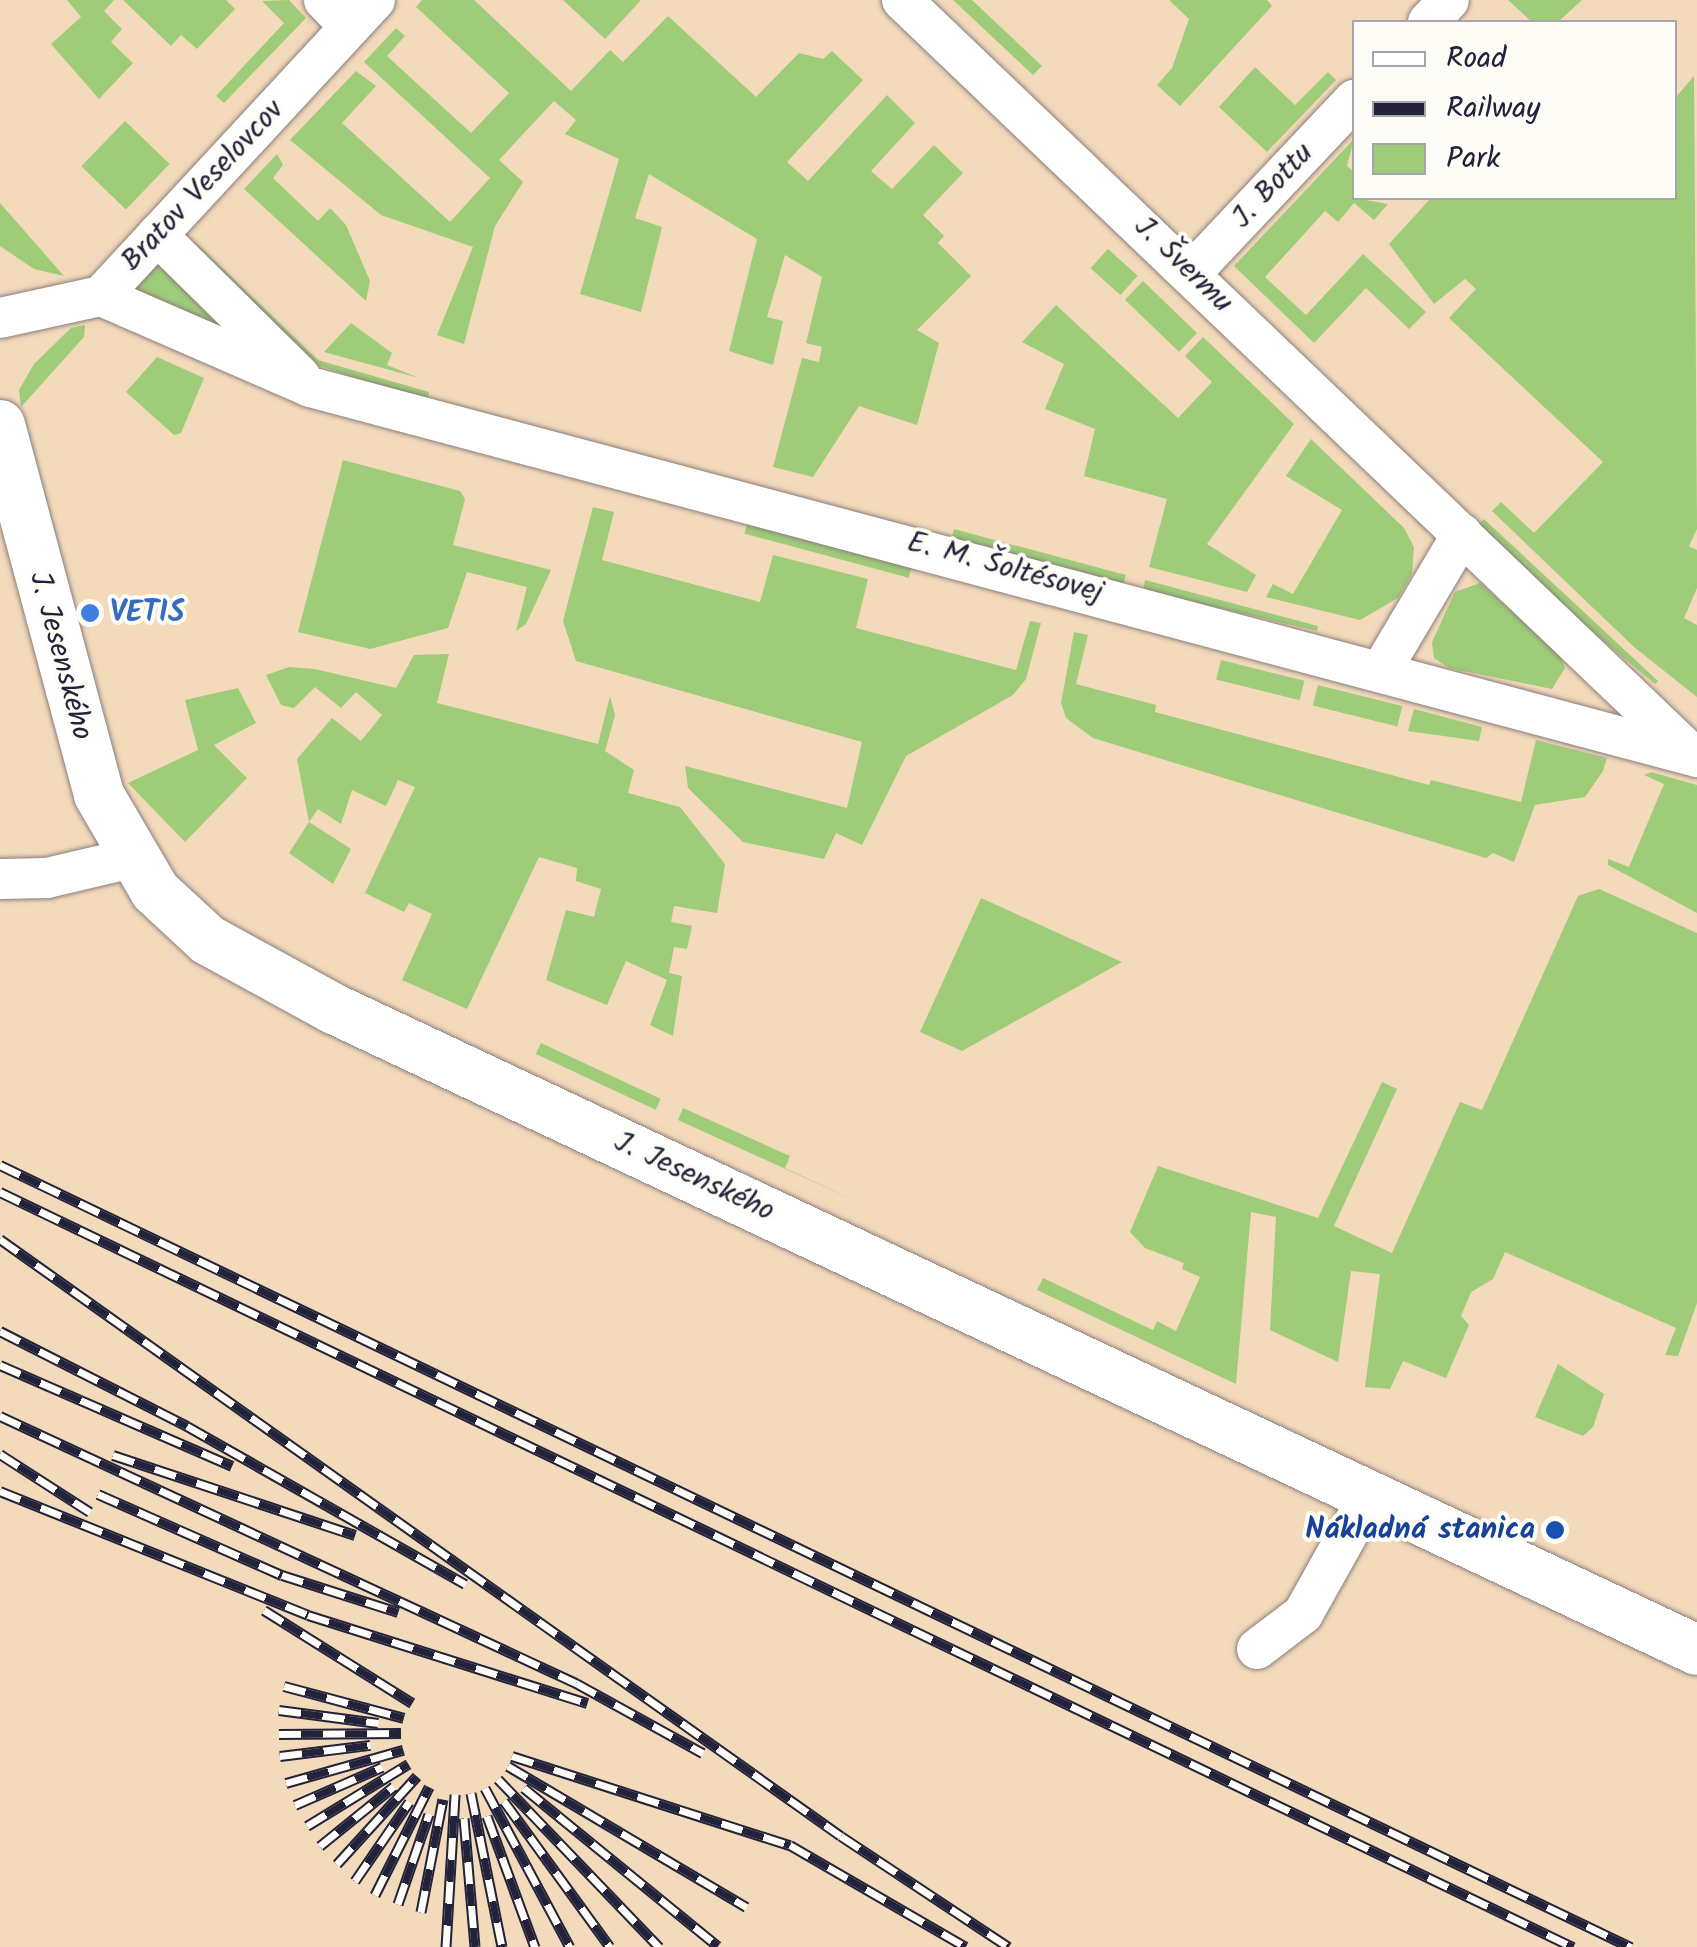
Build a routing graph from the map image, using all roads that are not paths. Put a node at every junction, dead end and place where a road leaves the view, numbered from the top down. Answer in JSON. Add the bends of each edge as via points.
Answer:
{"nodes":[{"id":1,"x":902,"y":0,"type":"edge"},
{"id":2,"x":1449,"y":0,"type":"edge"},
{"id":3,"x":349,"y":9,"type":"edge"},
{"id":4,"x":1430,"y":20,"type":"edge"},
{"id":5,"x":1352,"y":102,"type":"edge"},
{"id":6,"x":157,"y":235,"type":"junction"},
{"id":7,"x":1191,"y":272,"type":"junction"},
{"id":8,"x":101,"y":296,"type":"junction"},
{"id":9,"x":0,"y":318,"type":"edge"},
{"id":10,"x":310,"y":386,"type":"junction"},
{"id":11,"x":0,"y":425,"type":"edge"},
{"id":12,"x":1462,"y":534,"type":"junction"},
{"id":13,"x":1382,"y":669,"type":"junction"},
{"id":14,"x":1694,"y":756,"type":"edge"},
{"id":15,"x":132,"y":858,"type":"junction"},
{"id":16,"x":0,"y":879,"type":"edge"},
{"id":17,"x":1369,"y":1496,"type":"junction"},
{"id":18,"x":1257,"y":1649,"type":"dead end"},
{"id":19,"x":1697,"y":1650,"type":"edge"}],
"edges":[{"from":1,"to":7,"type":"street","name":"J. Švermu"},
{"from":2,"to":4,"type":"street"},
{"from":3,"to":6,"type":"street","name":"Bratov Veselovcov"},
{"from":5,"to":7,"type":"street","name":"J. Bottu"},
{"from":6,"to":8,"type":"street","name":"Bratov Veselovcov"},
{"from":6,"to":10,"type":"street","name":"E. M. Šoltésovej"},
{"from":7,"to":12,"type":"street","name":"J. Švermu"},
{"from":8,"to":9,"type":"street","name":"Bratov Veselovcov"},
{"from":8,"to":10,"type":"street","name":"E. M. Šoltésovej"},
{"from":10,"to":13,"type":"street","name":"E. M. Šoltésovej"},
{"from":11,"to":15,"type":"street","name":"J. Jesenského","via":[[84,747]]},
{"from":12,"to":13,"type":"street"},
{"from":12,"to":14,"type":"street","name":"J. Švermu"},
{"from":13,"to":14,"type":"street","name":"E. M. Šoltésovej"},
{"from":15,"to":16,"type":"street","via":[[48,878]]},
{"from":15,"to":17,"type":"street","name":"J. Jesenského","via":[[181,920],[277,982]]},
{"from":17,"to":18,"type":"street","via":[[1303,1614]]},
{"from":17,"to":19,"type":"street","name":"J. Jesenského"}]}
